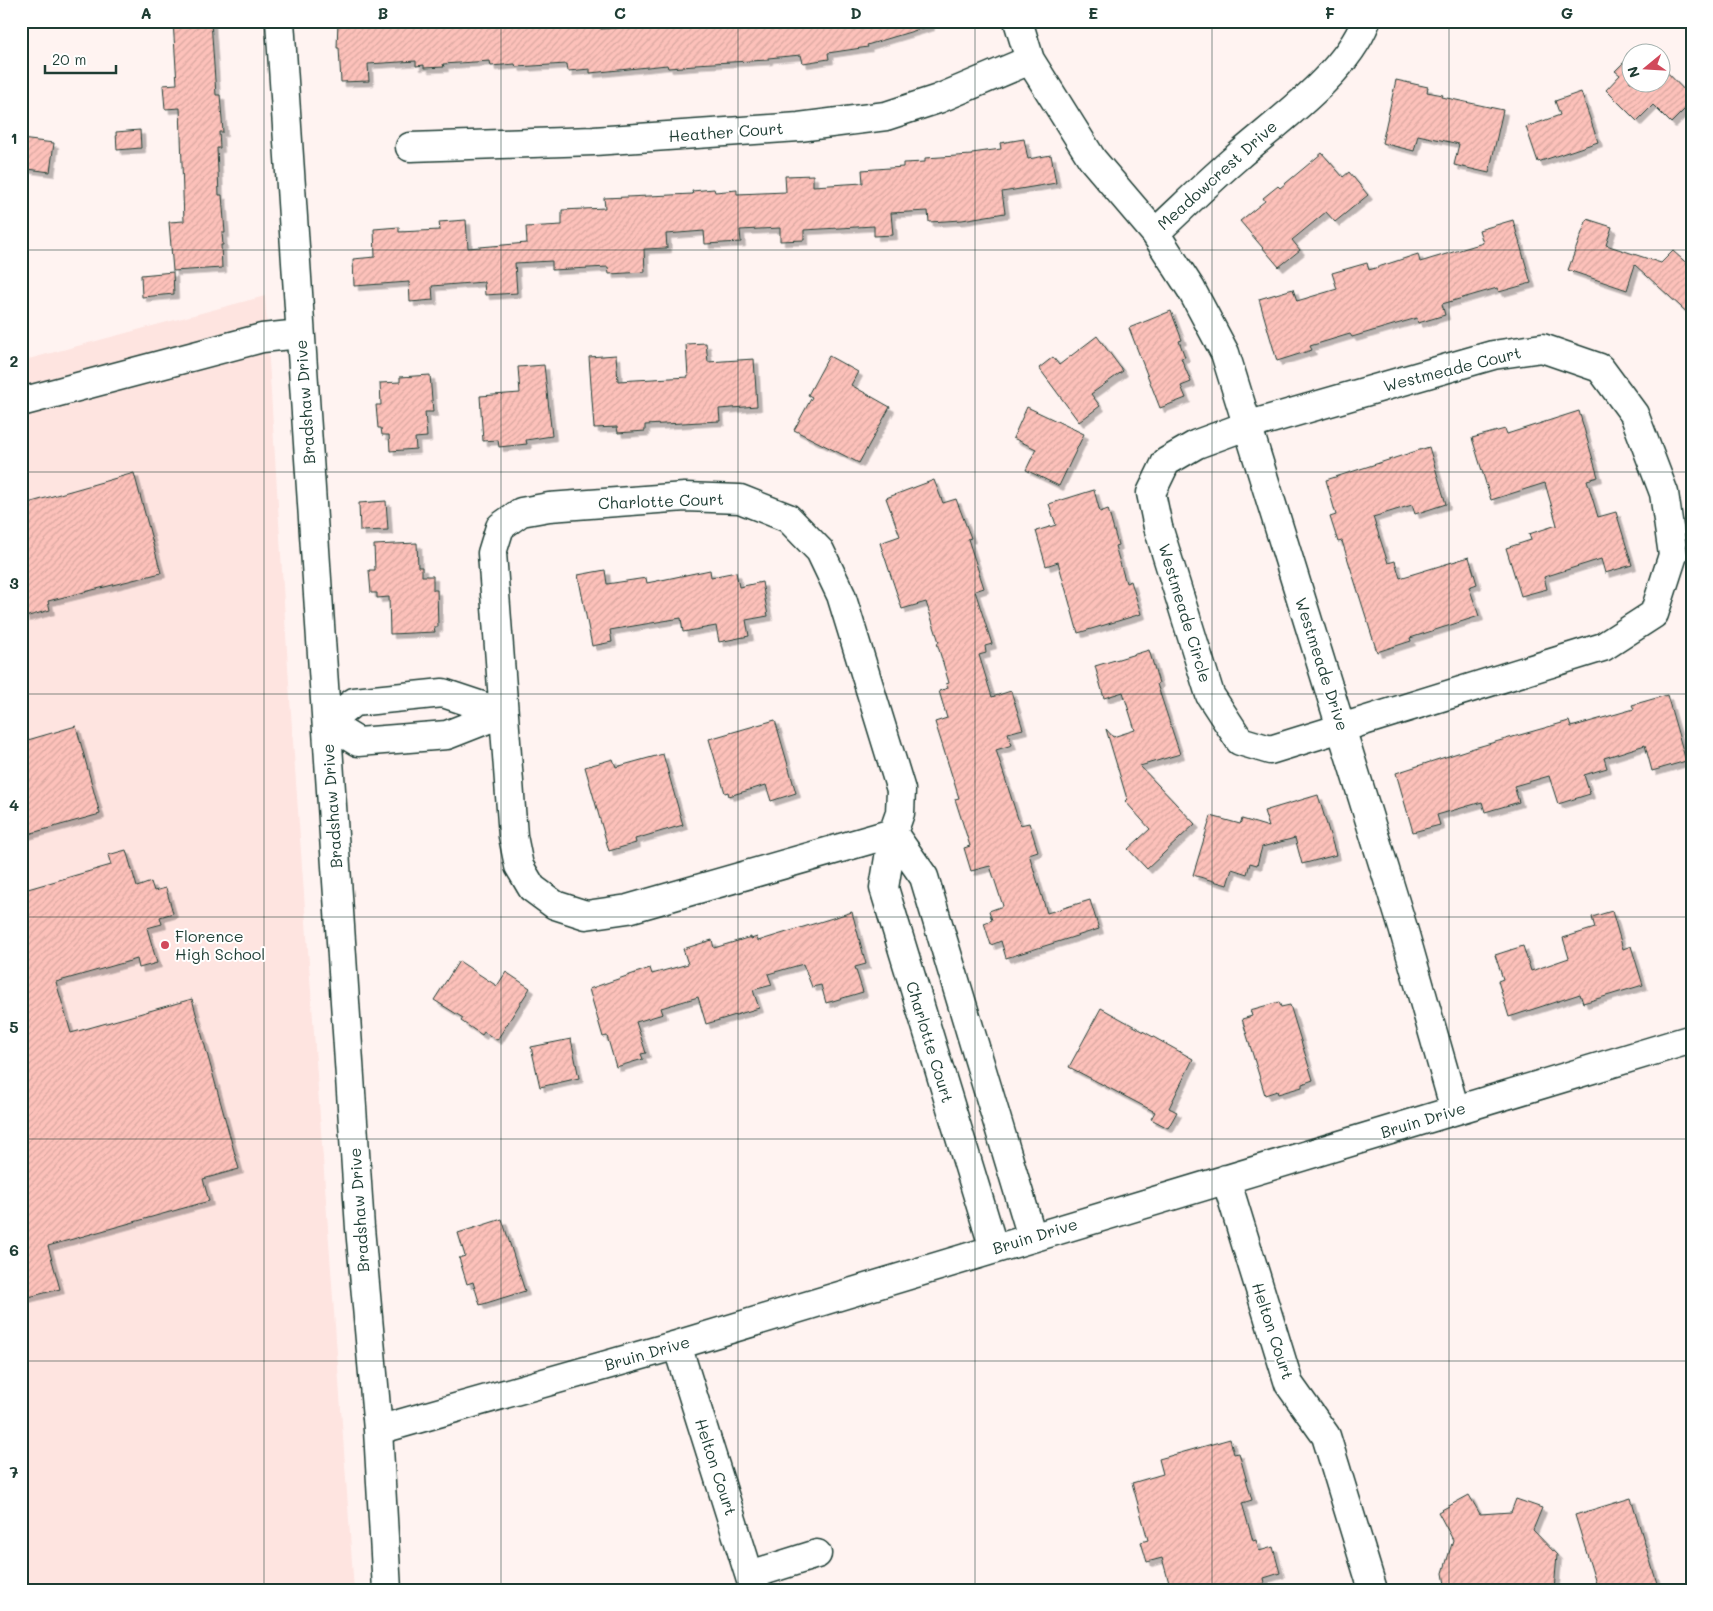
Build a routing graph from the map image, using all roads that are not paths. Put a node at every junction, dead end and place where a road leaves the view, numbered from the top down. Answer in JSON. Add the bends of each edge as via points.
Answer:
{"nodes":[{"id":1,"x":280,"y":21,"type":"edge"},
{"id":2,"x":1018,"y":21,"type":"edge"},
{"id":3,"x":1366,"y":21,"type":"edge"},
{"id":4,"x":1030,"y":60,"type":"junction"},
{"id":5,"x":410,"y":147,"type":"dead end"},
{"id":6,"x":1155,"y":233,"type":"junction"},
{"id":7,"x":300,"y":334,"type":"junction"},
{"id":8,"x":21,"y":402,"type":"edge"},
{"id":9,"x":1246,"y":426,"type":"junction"},
{"id":10,"x":503,"y":713,"type":"junction"},
{"id":11,"x":327,"y":723,"type":"junction"},
{"id":12,"x":1342,"y":728,"type":"junction"},
{"id":13,"x":893,"y":833,"type":"junction"},
{"id":14,"x":1692,"y":1040,"type":"edge"},
{"id":15,"x":1455,"y":1110,"type":"junction"},
{"id":16,"x":1226,"y":1179,"type":"junction"},
{"id":17,"x":1032,"y":1237,"type":"junction"},
{"id":18,"x":994,"y":1249,"type":"junction"},
{"id":19,"x":677,"y":1345,"type":"junction"},
{"id":20,"x":378,"y":1430,"type":"junction"},
{"id":21,"x":817,"y":1554,"type":"dead end"},
{"id":22,"x":752,"y":1582,"type":"edge"},
{"id":23,"x":387,"y":1590,"type":"edge"},
{"id":24,"x":1373,"y":1590,"type":"edge"}],
"edges":[{"from":1,"to":7,"type":"street","name":"Bradshaw Drive"},
{"from":2,"to":4,"type":"street","name":"Meadowcrest Drive"},
{"from":3,"to":6,"type":"street","name":"Meadowcrest Drive","via":[[1361,34],[1327,78]]},
{"from":4,"to":5,"type":"street","name":"Heather Court","via":[[938,99],[886,116],[799,127],[594,142]]},
{"from":4,"to":6,"type":"street","name":"Meadowcrest Drive","via":[[1092,159]]},
{"from":6,"to":9,"type":"street","name":"Westmeade Drive","via":[[1191,289],[1225,353]]},
{"from":7,"to":8,"type":"street","via":[[262,338]]},
{"from":7,"to":11,"type":"street","name":"Bradshaw Drive"},
{"from":9,"to":12,"type":"street","name":"Westmeade Drive"},
{"from":9,"to":12,"type":"street","name":"Westmeade Circle","via":[[1197,444],[1166,462],[1151,493],[1158,527],[1210,695],[1240,742],[1270,750]]},
{"from":9,"to":12,"type":"street","name":"Westmeade Court","via":[[1493,355],[1542,348],[1600,368],[1634,414],[1664,493],[1673,555],[1654,614],[1603,647]]},
{"from":10,"to":11,"type":"street","via":[[447,735],[358,742]]},
{"from":10,"to":11,"type":"street","via":[[443,693],[354,702]]},
{"from":10,"to":13,"type":"street","name":"Charlotte Court","via":[[513,836],[519,866],[532,888],[555,905],[586,915],[628,909]]},
{"from":10,"to":13,"type":"street","name":"Charlotte Court","via":[[492,552],[500,527],[521,512],[550,507],[685,497],[740,499],[788,518],[820,551],[841,595],[901,790],[900,813]]},
{"from":11,"to":20,"type":"street","name":"Bradshaw Drive","via":[[360,1228]]},
{"from":12,"to":15,"type":"street","name":"Westmeade Drive"},
{"from":13,"to":17,"type":"street","via":[[924,877]]},
{"from":13,"to":18,"type":"street","name":"Charlotte Court","via":[[884,888]]},
{"from":14,"to":15,"type":"street","name":"Bruin Drive"},
{"from":15,"to":16,"type":"street","name":"Bruin Drive"},
{"from":16,"to":17,"type":"street","name":"Bruin Drive"},
{"from":16,"to":24,"type":"street","name":"Helton Court","via":[[1289,1384],[1326,1436]]},
{"from":17,"to":18,"type":"street","name":"Bruin Drive"},
{"from":18,"to":19,"type":"street","name":"Bruin Drive"},
{"from":19,"to":20,"type":"street","name":"Bruin Drive"},
{"from":19,"to":22,"type":"street","name":"Helton Court"},
{"from":20,"to":23,"type":"street","name":"Bradshaw Drive"},
{"from":21,"to":22,"type":"street"}]}
